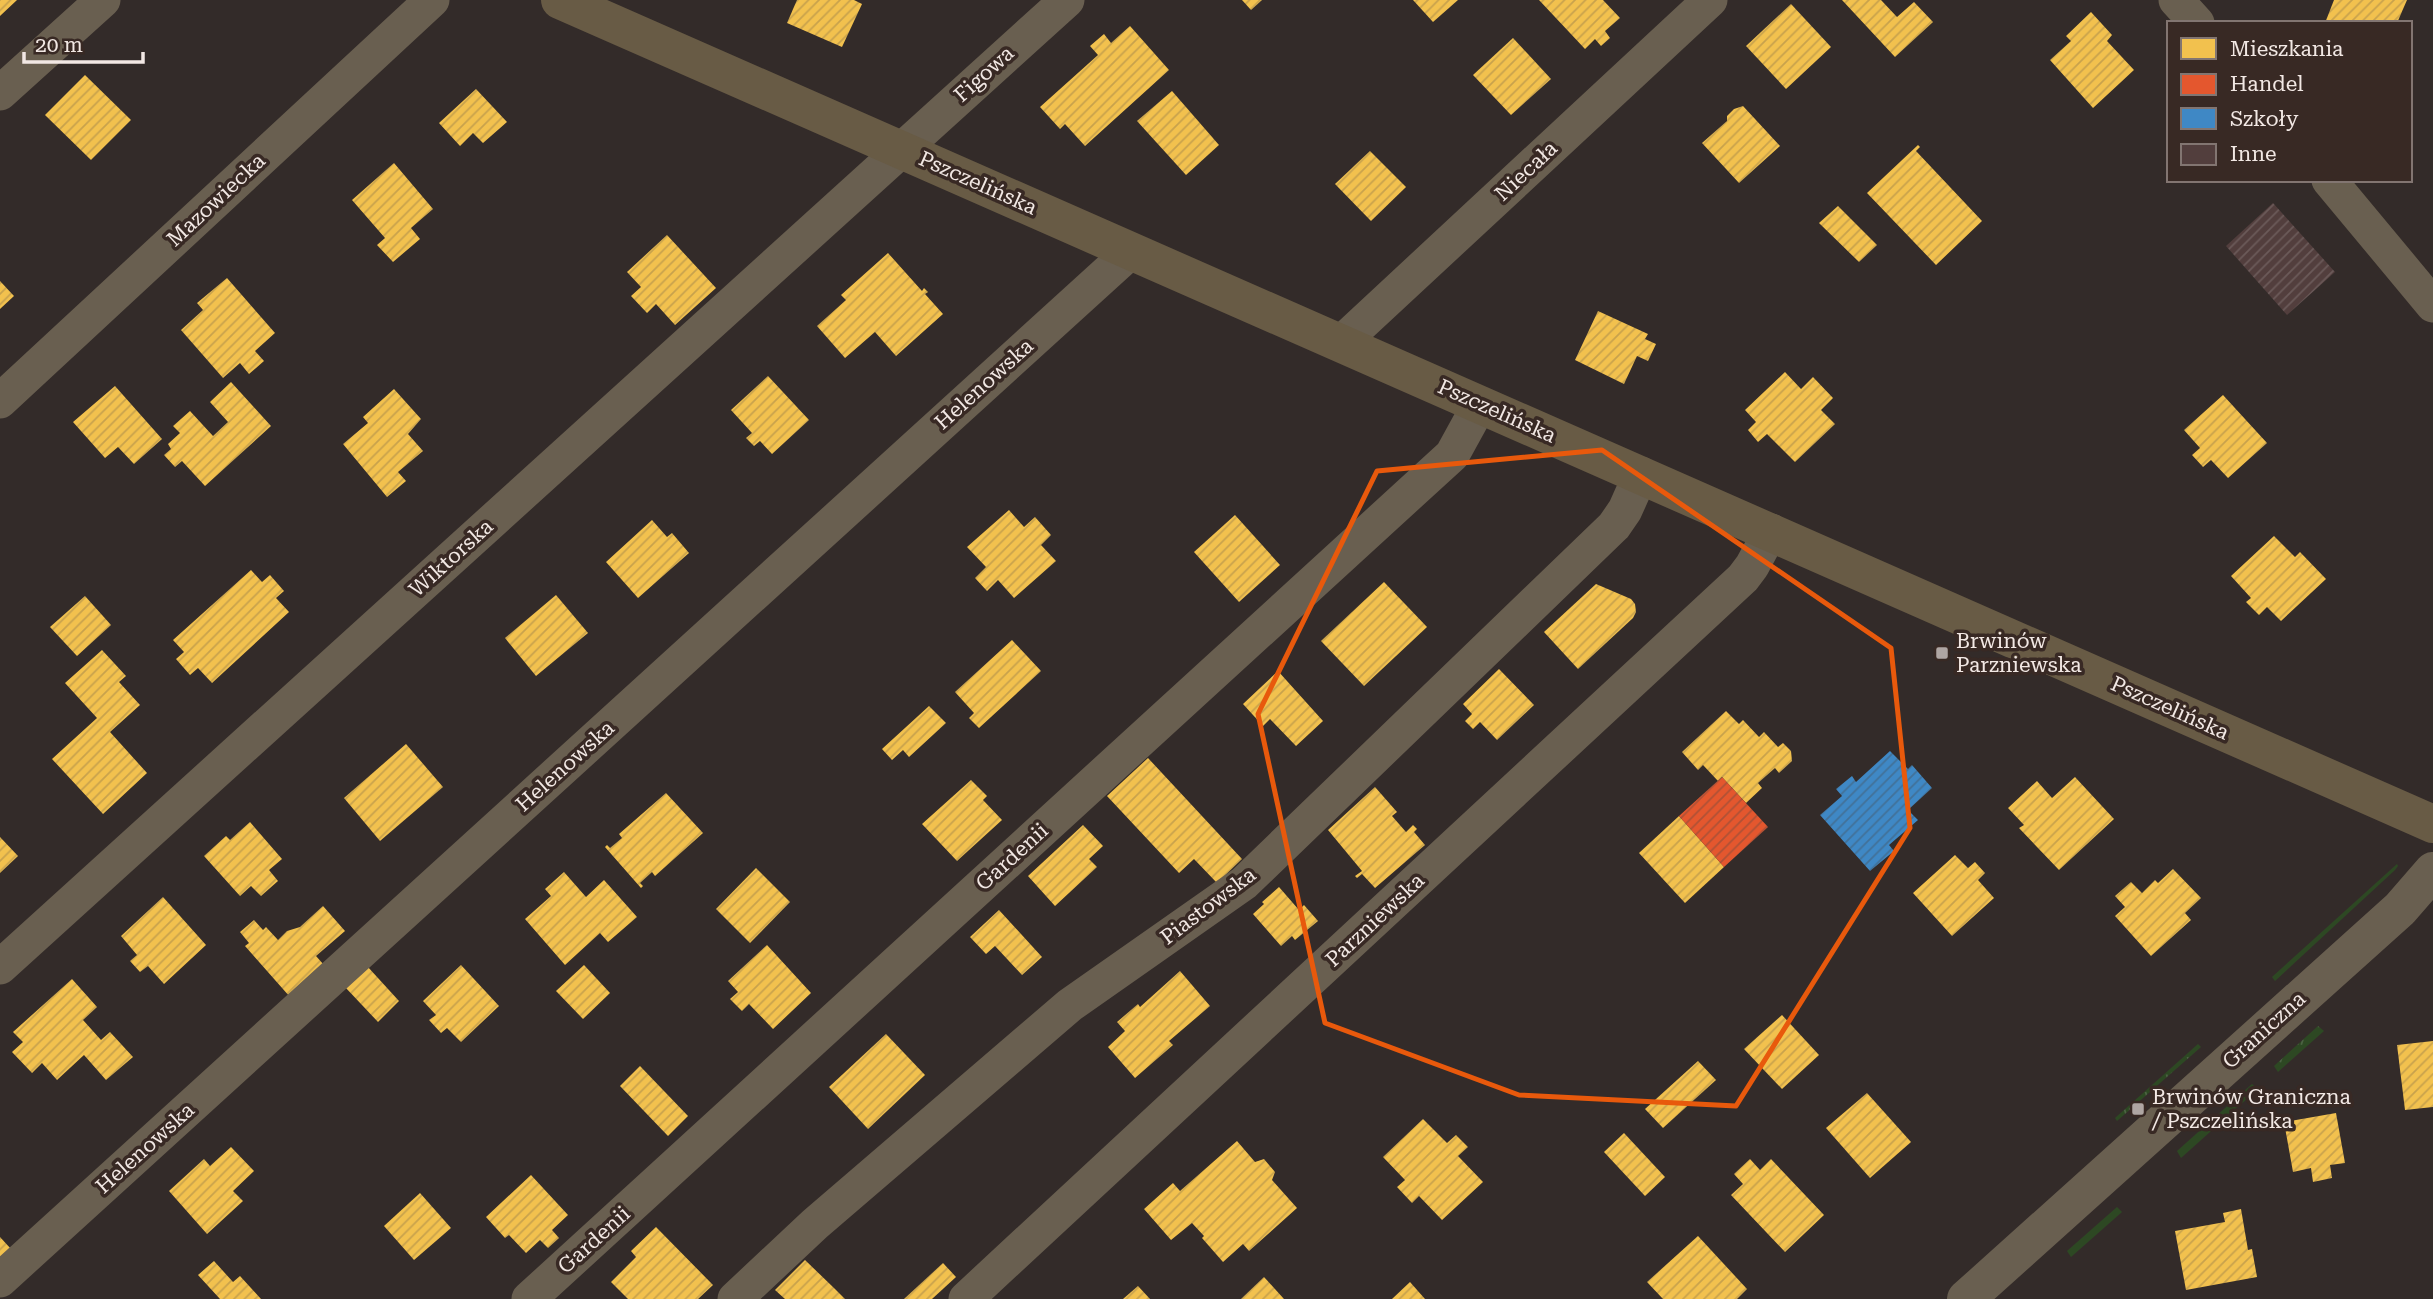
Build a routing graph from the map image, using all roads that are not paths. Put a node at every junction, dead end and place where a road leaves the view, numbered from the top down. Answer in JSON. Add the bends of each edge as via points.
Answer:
{"nodes":[{"id":1,"x":103,"y":0,"type":"edge"},
{"id":2,"x":432,"y":0,"type":"edge"},
{"id":3,"x":561,"y":0,"type":"edge"},
{"id":4,"x":1067,"y":0,"type":"edge"},
{"id":5,"x":1710,"y":0,"type":"edge"},
{"id":6,"x":2176,"y":0,"type":"edge"},
{"id":7,"x":2195,"y":21,"type":"edge"},
{"id":8,"x":0,"y":93,"type":"edge"},
{"id":9,"x":901,"y":148,"type":"junction"},
{"id":10,"x":2331,"y":182,"type":"edge"},
{"id":11,"x":1130,"y":252,"type":"junction"},
{"id":12,"x":2433,"y":305,"type":"edge"},
{"id":13,"x":1342,"y":342,"type":"junction"},
{"id":14,"x":0,"y":401,"type":"edge"},
{"id":15,"x":1480,"y":404,"type":"junction"},
{"id":16,"x":1640,"y":474,"type":"junction"},
{"id":17,"x":1771,"y":531,"type":"junction"},
{"id":18,"x":2433,"y":824,"type":"edge"},
{"id":19,"x":2433,"y":871,"type":"edge"},
{"id":20,"x":0,"y":967,"type":"edge"},
{"id":21,"x":0,"y":1280,"type":"edge"},
{"id":22,"x":530,"y":1299,"type":"edge"},
{"id":23,"x":735,"y":1299,"type":"edge"},
{"id":24,"x":966,"y":1299,"type":"edge"},
{"id":25,"x":1966,"y":1299,"type":"edge"}],
"edges":[{"from":1,"to":8,"type":"street"},
{"from":2,"to":14,"type":"street","name":"Mazowiecka"},
{"from":3,"to":9,"type":"main road","name":"Pszczelińska"},
{"from":4,"to":9,"type":"street","name":"Figowa"},
{"from":5,"to":13,"type":"street","name":"Niecała"},
{"from":6,"to":7,"type":"street"},
{"from":9,"to":11,"type":"main road","name":"Pszczelińska"},
{"from":9,"to":20,"type":"street","name":"Wiktorska"},
{"from":10,"to":12,"type":"street"},
{"from":11,"to":13,"type":"main road","name":"Pszczelińska"},
{"from":11,"to":21,"type":"street","name":"Helenowska"},
{"from":13,"to":15,"type":"main road","name":"Pszczelińska"},
{"from":15,"to":16,"type":"main road","name":"Pszczelińska"},
{"from":15,"to":22,"type":"street","name":"Gardenii","via":[[1452,455]]},
{"from":16,"to":17,"type":"main road","name":"Pszczelińska"},
{"from":16,"to":23,"type":"street","name":"Piastowska","via":[[1614,526],[1244,883],[1070,1005],[815,1224]]},
{"from":17,"to":18,"type":"main road","name":"Pszczelińska"},
{"from":17,"to":24,"type":"street","name":"Parzniewska","via":[[1743,578]]},
{"from":19,"to":25,"type":"street","name":"Graniczna","via":[[2400,909]]}]}
